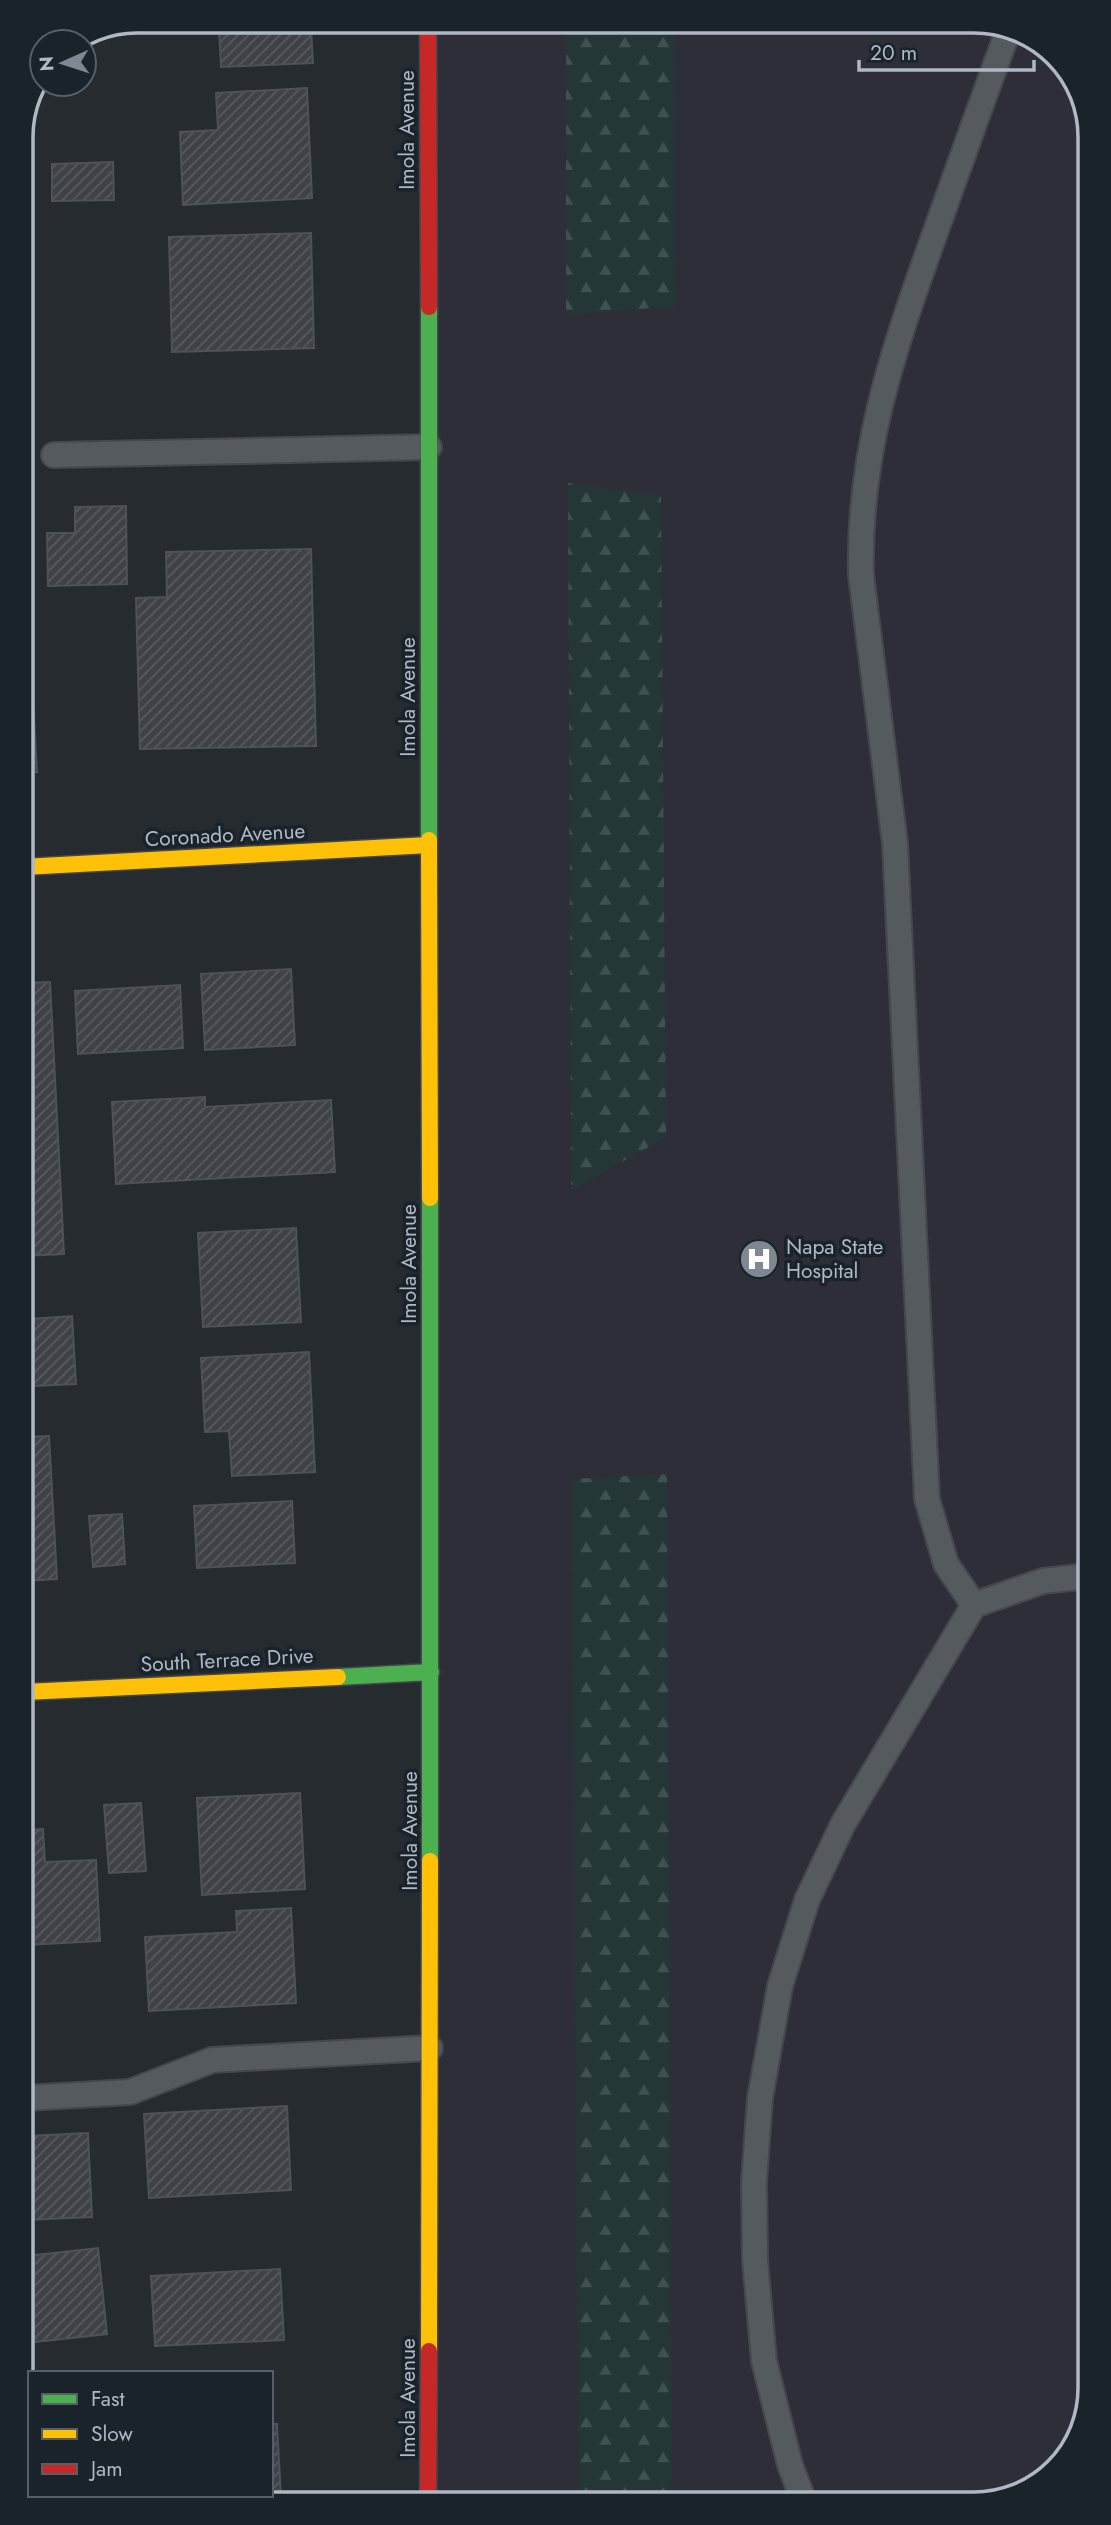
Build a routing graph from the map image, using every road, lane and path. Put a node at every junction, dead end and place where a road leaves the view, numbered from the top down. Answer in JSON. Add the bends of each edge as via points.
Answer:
{"nodes":[{"id":1,"x":428,"y":33,"type":"edge"},
{"id":2,"x":1005,"y":39,"type":"edge"},
{"id":3,"x":429,"y":447,"type":"junction"},
{"id":4,"x":54,"y":455,"type":"dead end"},
{"id":5,"x":429,"y":845,"type":"junction"},
{"id":6,"x":33,"y":866,"type":"edge"},
{"id":7,"x":1078,"y":1577,"type":"edge"},
{"id":8,"x":974,"y":1605,"type":"junction"},
{"id":9,"x":431,"y":1672,"type":"junction"},
{"id":10,"x":33,"y":1692,"type":"edge"},
{"id":11,"x":430,"y":2048,"type":"junction"},
{"id":12,"x":33,"y":2098,"type":"edge"},
{"id":13,"x":428,"y":2492,"type":"edge"},
{"id":14,"x":800,"y":2492,"type":"edge"}],
"edges":[{"from":1,"to":3,"type":"street","name":"Imola Avenue"},
{"from":2,"to":8,"type":"lane","via":[[904,319],[867,464],[860,532],[861,575],[895,844],[927,1499],[946,1563]]},
{"from":3,"to":4,"type":"lane"},
{"from":3,"to":5,"type":"street","name":"Imola Avenue"},
{"from":5,"to":6,"type":"street","name":"Coronado Avenue"},
{"from":5,"to":9,"type":"street","name":"Imola Avenue"},
{"from":7,"to":8,"type":"lane","via":[[1043,1581]]},
{"from":8,"to":14,"type":"lane","via":[[843,1824],[807,1900],[780,1986],[760,2098],[755,2260],[764,2361]]},
{"from":9,"to":10,"type":"street","name":"South Terrace Drive"},
{"from":9,"to":11,"type":"street","name":"Imola Avenue"},
{"from":11,"to":12,"type":"lane","via":[[212,2060],[130,2092]]},
{"from":11,"to":13,"type":"street","name":"Imola Avenue"}]}
